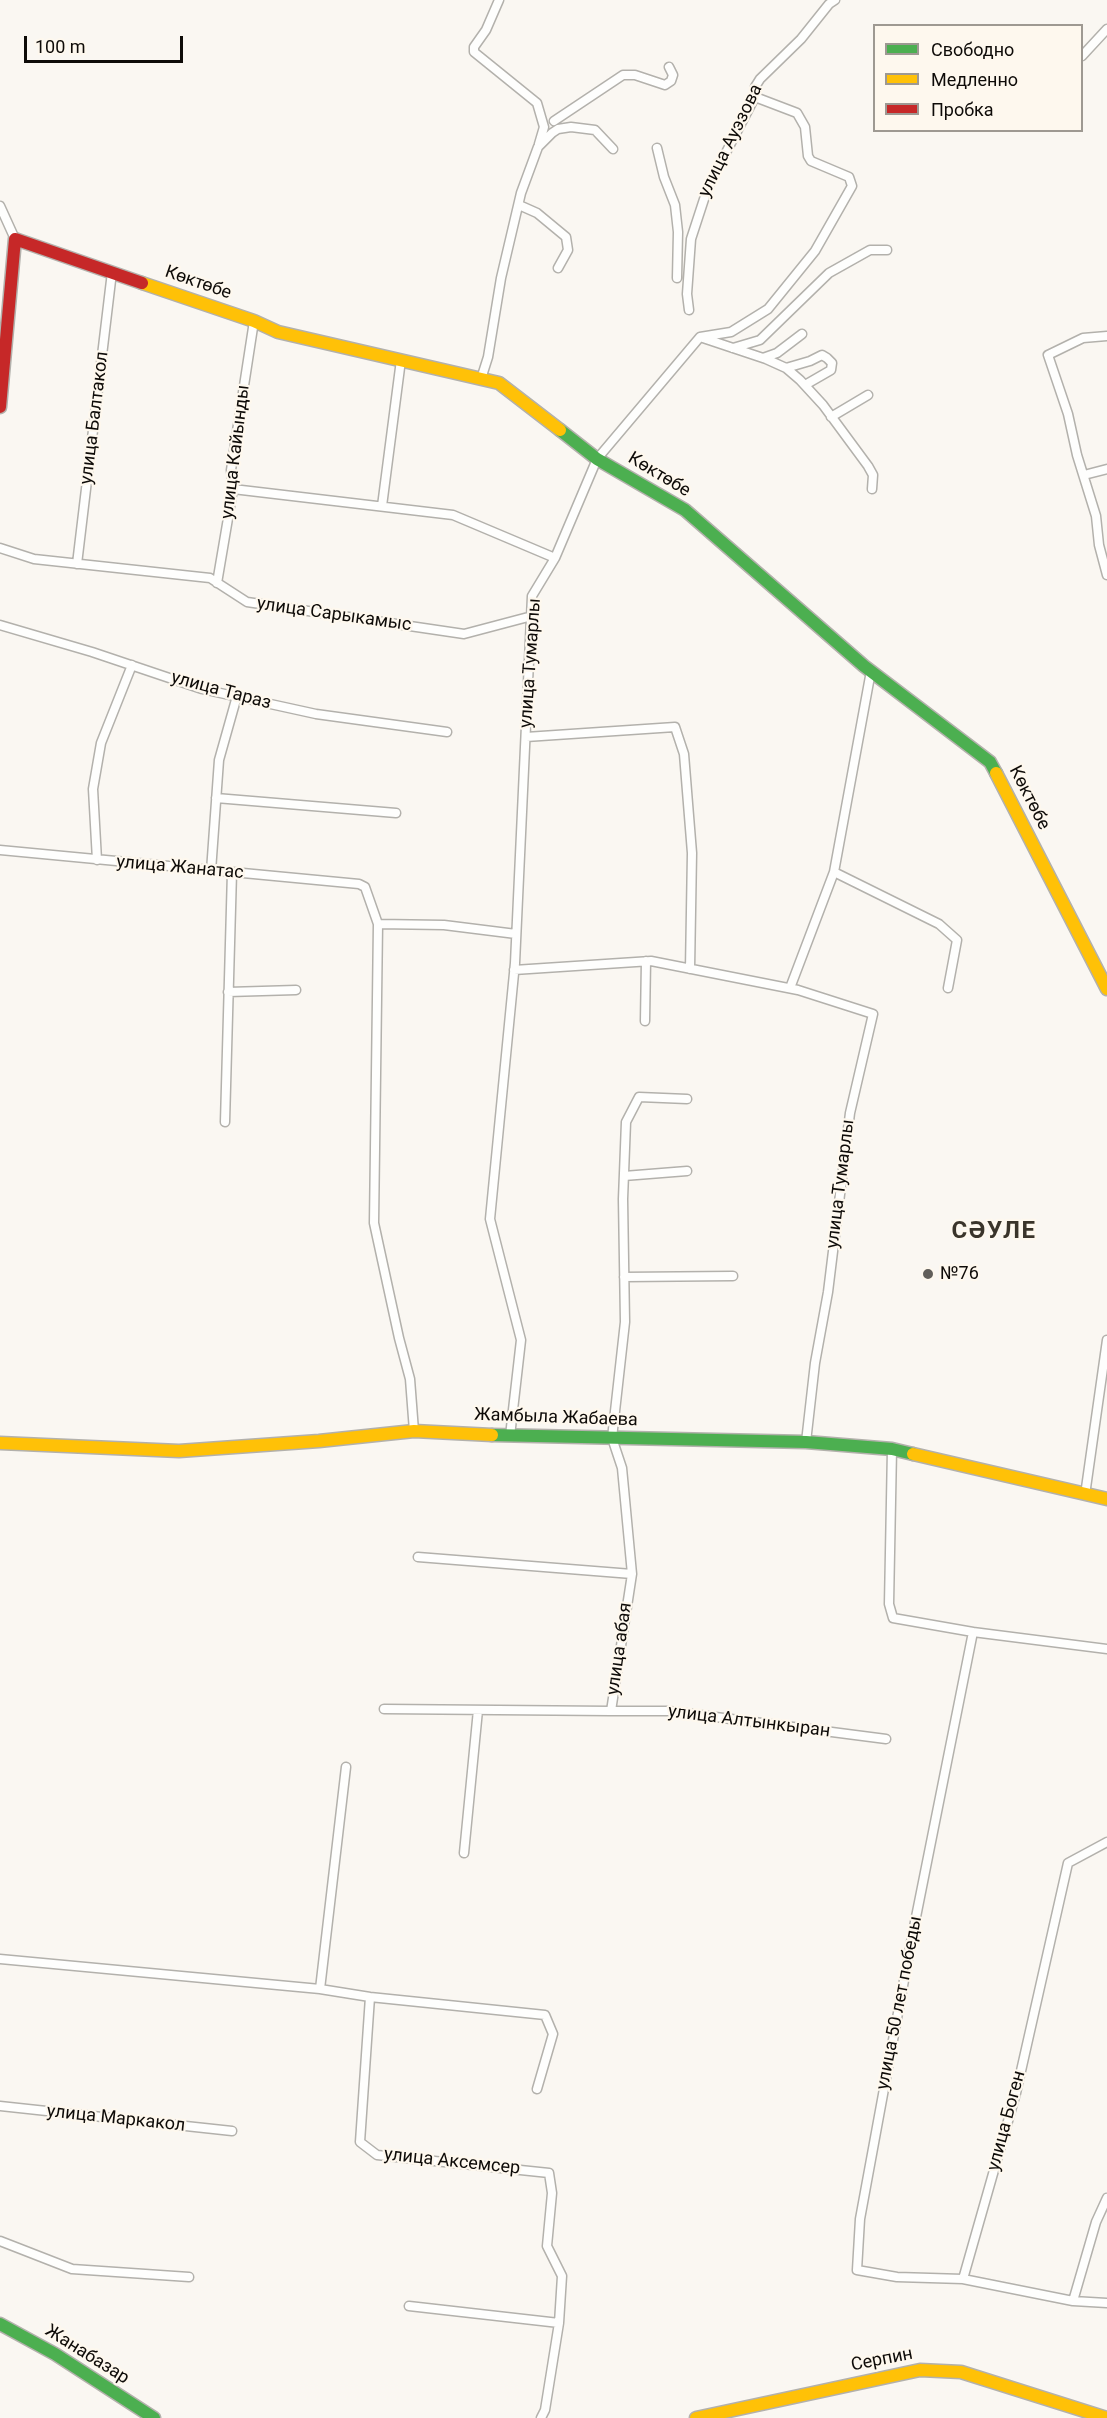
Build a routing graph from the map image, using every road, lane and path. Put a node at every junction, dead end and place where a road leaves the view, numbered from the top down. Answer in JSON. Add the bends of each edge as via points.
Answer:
{"nodes":[{"id":1,"x":499,"y":0,"type":"edge"},
{"id":2,"x":835,"y":0,"type":"edge"},
{"id":3,"x":1107,"y":28,"type":"edge"},
{"id":4,"x":1083,"y":55,"type":"edge"},
{"id":5,"x":669,"y":66,"type":"dead end"},
{"id":6,"x":755,"y":97,"type":"junction"},
{"id":7,"x":554,"y":121,"type":"dead end"},
{"id":8,"x":538,"y":147,"type":"junction"},
{"id":9,"x":657,"y":148,"type":"dead end"},
{"id":10,"x":614,"y":149,"type":"dead end"},
{"id":11,"x":0,"y":206,"type":"edge"},
{"id":12,"x":519,"y":206,"type":"junction"},
{"id":13,"x":15,"y":239,"type":"junction"},
{"id":14,"x":887,"y":250,"type":"dead end"},
{"id":15,"x":558,"y":268,"type":"dead end"},
{"id":16,"x":112,"y":272,"type":"junction"},
{"id":17,"x":677,"y":278,"type":"dead end"},
{"id":18,"x":689,"y":310,"type":"dead end"},
{"id":19,"x":254,"y":321,"type":"junction"},
{"id":20,"x":802,"y":334,"type":"dead end"},
{"id":21,"x":1107,"y":336,"type":"edge"},
{"id":22,"x":700,"y":337,"type":"junction"},
{"id":23,"x":733,"y":348,"type":"junction"},
{"id":24,"x":762,"y":358,"type":"junction"},
{"id":25,"x":401,"y":360,"type":"junction"},
{"id":26,"x":786,"y":368,"type":"junction"},
{"id":27,"x":481,"y":379,"type":"junction"},
{"id":28,"x":805,"y":385,"type":"junction"},
{"id":29,"x":868,"y":395,"type":"dead end"},
{"id":30,"x":0,"y":407,"type":"edge"},
{"id":31,"x":831,"y":417,"type":"junction"},
{"id":32,"x":597,"y":459,"type":"junction"},
{"id":33,"x":1107,"y":469,"type":"edge"},
{"id":34,"x":1084,"y":475,"type":"junction"},
{"id":35,"x":233,"y":489,"type":"junction"},
{"id":36,"x":872,"y":489,"type":"dead end"},
{"id":37,"x":382,"y":506,"type":"junction"},
{"id":38,"x":0,"y":548,"type":"edge"},
{"id":39,"x":555,"y":558,"type":"junction"},
{"id":40,"x":78,"y":564,"type":"junction"},
{"id":41,"x":1107,"y":575,"type":"edge"},
{"id":42,"x":217,"y":583,"type":"junction"},
{"id":43,"x":531,"y":616,"type":"junction"},
{"id":44,"x":0,"y":625,"type":"edge"},
{"id":45,"x":132,"y":665,"type":"junction"},
{"id":46,"x":871,"y":671,"type":"junction"},
{"id":47,"x":237,"y":696,"type":"junction"},
{"id":48,"x":447,"y":732,"type":"dead end"},
{"id":49,"x":526,"y":737,"type":"junction"},
{"id":50,"x":216,"y":798,"type":"junction"},
{"id":51,"x":396,"y":813,"type":"dead end"},
{"id":52,"x":0,"y":850,"type":"edge"},
{"id":53,"x":97,"y":860,"type":"junction"},
{"id":54,"x":211,"y":871,"type":"junction"},
{"id":55,"x":232,"y":872,"type":"junction"},
{"id":56,"x":834,"y":872,"type":"junction"},
{"id":57,"x":378,"y":924,"type":"junction"},
{"id":58,"x":516,"y":933,"type":"junction"},
{"id":59,"x":646,"y":961,"type":"junction"},
{"id":60,"x":690,"y":969,"type":"junction"},
{"id":61,"x":514,"y":970,"type":"junction"},
{"id":62,"x":790,"y":988,"type":"junction"},
{"id":63,"x":948,"y":988,"type":"dead end"},
{"id":64,"x":1107,"y":989,"type":"edge"},
{"id":65,"x":296,"y":990,"type":"dead end"},
{"id":66,"x":228,"y":992,"type":"junction"},
{"id":67,"x":645,"y":1021,"type":"dead end"},
{"id":68,"x":687,"y":1099,"type":"dead end"},
{"id":69,"x":225,"y":1122,"type":"dead end"},
{"id":70,"x":687,"y":1171,"type":"dead end"},
{"id":71,"x":624,"y":1176,"type":"junction"},
{"id":72,"x":733,"y":1276,"type":"dead end"},
{"id":73,"x":624,"y":1277,"type":"junction"},
{"id":74,"x":1107,"y":1340,"type":"edge"},
{"id":75,"x":414,"y":1431,"type":"junction"},
{"id":76,"x":510,"y":1436,"type":"junction"},
{"id":77,"x":612,"y":1438,"type":"junction"},
{"id":78,"x":806,"y":1442,"type":"junction"},
{"id":79,"x":0,"y":1443,"type":"edge"},
{"id":80,"x":892,"y":1449,"type":"junction"},
{"id":81,"x":1084,"y":1495,"type":"junction"},
{"id":82,"x":1107,"y":1499,"type":"edge"},
{"id":83,"x":418,"y":1557,"type":"dead end"},
{"id":84,"x":632,"y":1574,"type":"junction"},
{"id":85,"x":973,"y":1632,"type":"junction"},
{"id":86,"x":1107,"y":1649,"type":"edge"},
{"id":87,"x":384,"y":1709,"type":"dead end"},
{"id":88,"x":478,"y":1710,"type":"junction"},
{"id":89,"x":611,"y":1711,"type":"junction"},
{"id":90,"x":886,"y":1739,"type":"dead end"},
{"id":91,"x":346,"y":1767,"type":"dead end"},
{"id":92,"x":1107,"y":1842,"type":"edge"},
{"id":93,"x":464,"y":1852,"type":"dead end"},
{"id":94,"x":0,"y":1959,"type":"edge"},
{"id":95,"x":320,"y":1989,"type":"junction"},
{"id":96,"x":370,"y":1997,"type":"junction"},
{"id":97,"x":537,"y":2090,"type":"dead end"},
{"id":98,"x":0,"y":2106,"type":"edge"},
{"id":99,"x":232,"y":2131,"type":"dead end"},
{"id":100,"x":1107,"y":2198,"type":"edge"},
{"id":101,"x":0,"y":2241,"type":"edge"},
{"id":102,"x":189,"y":2277,"type":"dead end"},
{"id":103,"x":963,"y":2279,"type":"junction"},
{"id":104,"x":1073,"y":2301,"type":"junction"},
{"id":105,"x":1107,"y":2303,"type":"edge"},
{"id":106,"x":409,"y":2306,"type":"dead end"},
{"id":107,"x":559,"y":2323,"type":"junction"},
{"id":108,"x":0,"y":2324,"type":"edge"},
{"id":109,"x":154,"y":2418,"type":"edge"},
{"id":110,"x":541,"y":2418,"type":"edge"},
{"id":111,"x":696,"y":2418,"type":"edge"},
{"id":112,"x":1107,"y":2418,"type":"edge"}],
"edges":[{"from":1,"to":8,"type":"street","via":[[474,52],[537,103],[544,127]]},
{"from":2,"to":6,"type":"street","name":"улица Ауэзова","via":[[828,3],[801,39],[760,79]]},
{"from":3,"to":4,"type":"street"},
{"from":5,"to":7,"type":"street","via":[[673,75],[665,85],[623,75]]},
{"from":6,"to":18,"type":"street","name":"улица Ауэзова","via":[[699,207],[689,257]]},
{"from":6,"to":22,"type":"street","via":[[796,113],[805,127],[808,156],[849,177],[852,186],[815,251],[768,309],[731,332]]},
{"from":8,"to":10,"type":"street","via":[[558,129],[571,127],[595,130]]},
{"from":8,"to":12,"type":"street"},
{"from":9,"to":17,"type":"street","via":[[675,205]]},
{"from":11,"to":13,"type":"street"},
{"from":12,"to":15,"type":"street","via":[[537,213],[566,237],[568,250]]},
{"from":12,"to":27,"type":"street"},
{"from":13,"to":16,"type":"street","name":"Көктөбе"},
{"from":13,"to":30,"type":"street"},
{"from":14,"to":23,"type":"street","via":[[870,250],[829,273],[760,340]]},
{"from":16,"to":19,"type":"street","name":"Көктөбе"},
{"from":16,"to":40,"type":"street","name":"улица Балтакол"},
{"from":19,"to":25,"type":"street","name":"Көктөбе","via":[[278,332]]},
{"from":19,"to":35,"type":"street","name":"улица Кайынды","via":[[231,470]]},
{"from":20,"to":24,"type":"street","via":[[777,353]]},
{"from":21,"to":34,"type":"street","via":[[1083,338],[1048,355]]},
{"from":22,"to":23,"type":"street"},
{"from":22,"to":32,"type":"street","name":"улица Тумарлы"},
{"from":23,"to":24,"type":"street"},
{"from":24,"to":26,"type":"street"},
{"from":25,"to":27,"type":"street","name":"Көктөбе"},
{"from":25,"to":37,"type":"street"},
{"from":26,"to":28,"type":"street"},
{"from":26,"to":28,"type":"street","via":[[822,355],[832,363],[831,370]]},
{"from":27,"to":32,"type":"street","name":"Көктөбе","via":[[500,383]]},
{"from":28,"to":31,"type":"street"},
{"from":29,"to":31,"type":"street"},
{"from":31,"to":36,"type":"street","via":[[868,466],[873,475]]},
{"from":32,"to":39,"type":"street","name":"улица Тумарлы"},
{"from":32,"to":46,"type":"street","name":"Көктөбе","via":[[685,510]]},
{"from":33,"to":34,"type":"street"},
{"from":34,"to":41,"type":"street"},
{"from":35,"to":37,"type":"street"},
{"from":35,"to":42,"type":"street","name":"улица Кайынды"},
{"from":37,"to":39,"type":"street","via":[[453,515]]},
{"from":38,"to":40,"type":"street","name":"улица Сарыкамыс","via":[[34,559]]},
{"from":39,"to":43,"type":"street","name":"улица Тумарлы","via":[[532,596]]},
{"from":40,"to":42,"type":"street","name":"улица Сарыкамыс","via":[[210,578]]},
{"from":42,"to":43,"type":"street","name":"улица Сарыкамыс","via":[[248,602],[464,634]]},
{"from":43,"to":49,"type":"street","name":"улица Тумарлы"},
{"from":44,"to":45,"type":"street","name":"улица Тараз"},
{"from":45,"to":47,"type":"street","name":"улица Тараз"},
{"from":45,"to":53,"type":"street","via":[[101,743],[93,789]]},
{"from":46,"to":56,"type":"street"},
{"from":46,"to":64,"type":"street","name":"Көктөбе","via":[[990,762]]},
{"from":47,"to":48,"type":"street","name":"улица Тараз","via":[[316,714]]},
{"from":47,"to":50,"type":"street","via":[[219,760]]},
{"from":49,"to":58,"type":"street","name":"улица Тумарлы"},
{"from":49,"to":60,"type":"street","name":"улица Тумарлы","via":[[675,727],[684,754],[692,853]]},
{"from":50,"to":51,"type":"street"},
{"from":50,"to":54,"type":"street"},
{"from":52,"to":53,"type":"street","name":"улица Жанатас"},
{"from":53,"to":54,"type":"street","name":"улица Жанатас"},
{"from":54,"to":55,"type":"street","name":"улица Жанатас"},
{"from":55,"to":57,"type":"street","name":"улица Жанатас","via":[[359,884],[368,893]]},
{"from":55,"to":66,"type":"street"},
{"from":56,"to":62,"type":"street"},
{"from":56,"to":63,"type":"street","via":[[939,924],[957,940]]},
{"from":57,"to":58,"type":"street","via":[[444,925]]},
{"from":57,"to":75,"type":"street","via":[[374,1223],[410,1379]]},
{"from":58,"to":61,"type":"street","name":"улица Тумарлы"},
{"from":59,"to":60,"type":"street","name":"улица Тумарлы"},
{"from":59,"to":61,"type":"street","name":"улица Тумарлы"},
{"from":59,"to":67,"type":"street"},
{"from":60,"to":62,"type":"street","name":"улица Тумарлы"},
{"from":61,"to":76,"type":"street","name":"улица Тумарлы","via":[[490,1219],[521,1340]]},
{"from":62,"to":78,"type":"street","name":"улица Тумарлы","via":[[873,1014],[850,1113]]},
{"from":65,"to":66,"type":"street"},
{"from":66,"to":69,"type":"street"},
{"from":68,"to":71,"type":"street","via":[[639,1096],[626,1122]]},
{"from":70,"to":71,"type":"street"},
{"from":71,"to":73,"type":"street"},
{"from":72,"to":73,"type":"street"},
{"from":73,"to":77,"type":"street","via":[[625,1322]]},
{"from":74,"to":81,"type":"street"},
{"from":75,"to":76,"type":"street","name":"Жамбыла Жабаева"},
{"from":75,"to":79,"type":"street","name":"Жамбыла Жабаева","via":[[179,1450]]},
{"from":76,"to":77,"type":"street","name":"Жамбыла Жабаева"},
{"from":77,"to":78,"type":"street","name":"Жамбыла Жабаева"},
{"from":77,"to":84,"type":"street","name":"улица абая","via":[[622,1468]]},
{"from":78,"to":80,"type":"street","name":"Жамбыла Жабаева"},
{"from":80,"to":81,"type":"street","name":"Жамбыла Жабаева"},
{"from":80,"to":85,"type":"street","via":[[889,1604],[894,1618]]},
{"from":81,"to":82,"type":"street","name":"Жамбыла Жабаева"},
{"from":83,"to":84,"type":"street"},
{"from":84,"to":89,"type":"street","name":"улица абая"},
{"from":85,"to":86,"type":"street"},
{"from":85,"to":103,"type":"street","name":"улица 50 лет победы","via":[[860,2219],[857,2270],[897,2277]]},
{"from":87,"to":88,"type":"street","name":"улица абая"},
{"from":88,"to":89,"type":"street","name":"улица абая"},
{"from":88,"to":93,"type":"street"},
{"from":89,"to":90,"type":"street","name":"улица Алтынкыран","via":[[669,1711]]},
{"from":91,"to":95,"type":"street"},
{"from":92,"to":103,"type":"street","name":"улица Боген","via":[[1068,1863],[1016,2093]]},
{"from":94,"to":95,"type":"street"},
{"from":95,"to":96,"type":"street"},
{"from":96,"to":97,"type":"street","via":[[545,2015],[553,2034]]},
{"from":96,"to":107,"type":"street","name":"улица Аксемсер","via":[[360,2142],[377,2155],[549,2173],[552,2193],[547,2246],[562,2276]]},
{"from":98,"to":99,"type":"street","name":"улица Маркакол"},
{"from":100,"to":104,"type":"street"},
{"from":101,"to":102,"type":"street","via":[[72,2269]]},
{"from":103,"to":104,"type":"street"},
{"from":104,"to":105,"type":"street"},
{"from":106,"to":107,"type":"street"},
{"from":107,"to":110,"type":"street"},
{"from":108,"to":109,"type":"street","name":"Жанабазар","via":[[55,2354]]},
{"from":111,"to":112,"type":"street","name":"Серпин","via":[[920,2370],[961,2372]]}]}
